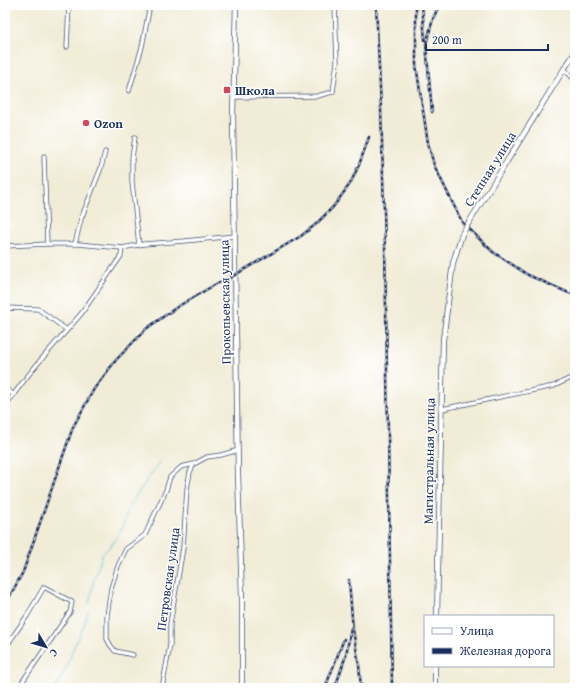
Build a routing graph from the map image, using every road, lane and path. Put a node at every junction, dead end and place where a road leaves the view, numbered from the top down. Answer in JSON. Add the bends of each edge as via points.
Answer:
{"nodes":[{"id":1,"x":69,"y":5,"type":"edge"},
{"id":2,"x":150,"y":5,"type":"edge"},
{"id":3,"x":236,"y":5,"type":"edge"},
{"id":4,"x":335,"y":5,"type":"edge"},
{"id":5,"x":67,"y":47,"type":"dead end"},
{"id":6,"x":575,"y":53,"type":"edge"},
{"id":7,"x":564,"y":69,"type":"junction"},
{"id":8,"x":575,"y":80,"type":"edge"},
{"id":9,"x":129,"y":91,"type":"dead end"},
{"id":10,"x":234,"y":97,"type":"junction"},
{"id":11,"x":135,"y":137,"type":"dead end"},
{"id":12,"x":105,"y":152,"type":"dead end"},
{"id":13,"x":44,"y":156,"type":"dead end"},
{"id":14,"x":235,"y":236,"type":"junction"},
{"id":15,"x":47,"y":244,"type":"junction"},
{"id":16,"x":75,"y":244,"type":"junction"},
{"id":17,"x":139,"y":245,"type":"junction"},
{"id":18,"x":5,"y":246,"type":"edge"},
{"id":19,"x":122,"y":248,"type":"junction"},
{"id":20,"x":447,"y":306,"type":"joint"},
{"id":21,"x":5,"y":308,"type":"edge"},
{"id":22,"x":67,"y":330,"type":"junction"},
{"id":23,"x":575,"y":376,"type":"edge"},
{"id":24,"x":5,"y":388,"type":"edge"},
{"id":25,"x":14,"y":395,"type":"junction"},
{"id":26,"x":5,"y":406,"type":"edge"},
{"id":27,"x":442,"y":409,"type":"junction"},
{"id":28,"x":235,"y":451,"type":"dead end"},
{"id":29,"x":194,"y":464,"type":"junction"},
{"id":30,"x":436,"y":615,"type":"edge"},
{"id":31,"x":5,"y":648,"type":"edge"},
{"id":32,"x":133,"y":655,"type":"dead end"},
{"id":33,"x":435,"y":667,"type":"edge"},
{"id":34,"x":18,"y":688,"type":"edge"},
{"id":35,"x":162,"y":688,"type":"edge"},
{"id":36,"x":241,"y":688,"type":"edge"},
{"id":37,"x":435,"y":688,"type":"edge"}],
"edges":[{"from":1,"to":5,"type":"street"},
{"from":2,"to":9,"type":"street","via":[[142,47]]},
{"from":3,"to":10,"type":"main road","name":"Прокопьевская улица"},
{"from":4,"to":10,"type":"street","via":[[337,62],[333,92],[317,96]]},
{"from":6,"to":7,"type":"main road","name":"Степная улица"},
{"from":7,"to":8,"type":"street"},
{"from":7,"to":20,"type":"main road","name":"Степная улица","bridge":true,"via":[[462,234]]},
{"from":10,"to":14,"type":"main road","name":"Прокопьевская улица"},
{"from":11,"to":17,"type":"street","via":[[132,182]]},
{"from":12,"to":16,"type":"street","via":[[102,168],[81,219]]},
{"from":13,"to":15,"type":"street"},
{"from":14,"to":17,"type":"street"},
{"from":14,"to":36,"type":"main road","name":"Прокопьевская улица","via":[[242,598]]},
{"from":15,"to":16,"type":"street"},
{"from":15,"to":18,"type":"street"},
{"from":16,"to":19,"type":"street"},
{"from":17,"to":19,"type":"street"},
{"from":19,"to":22,"type":"street","via":[[121,256]]},
{"from":20,"to":27,"type":"main road","name":"Магистральная улица","via":[[443,340]]},
{"from":21,"to":22,"type":"street","via":[[38,309]]},
{"from":22,"to":25,"type":"street"},
{"from":23,"to":27,"type":"street","via":[[554,386]]},
{"from":24,"to":25,"type":"street"},
{"from":25,"to":26,"type":"street"},
{"from":27,"to":30,"type":"main road","name":"Магистральная улица"},
{"from":28,"to":29,"type":"street","via":[[207,456]]},
{"from":29,"to":32,"type":"street","via":[[180,467],[170,477],[145,536],[126,550],[118,566],[106,616],[108,639],[116,651]]},
{"from":29,"to":35,"type":"street","name":"Петровская улица","via":[[190,472],[183,548]]},
{"from":31,"to":34,"type":"street","via":[[44,587],[72,602],[70,612]]},
{"from":33,"to":37,"type":"main road"}]}
